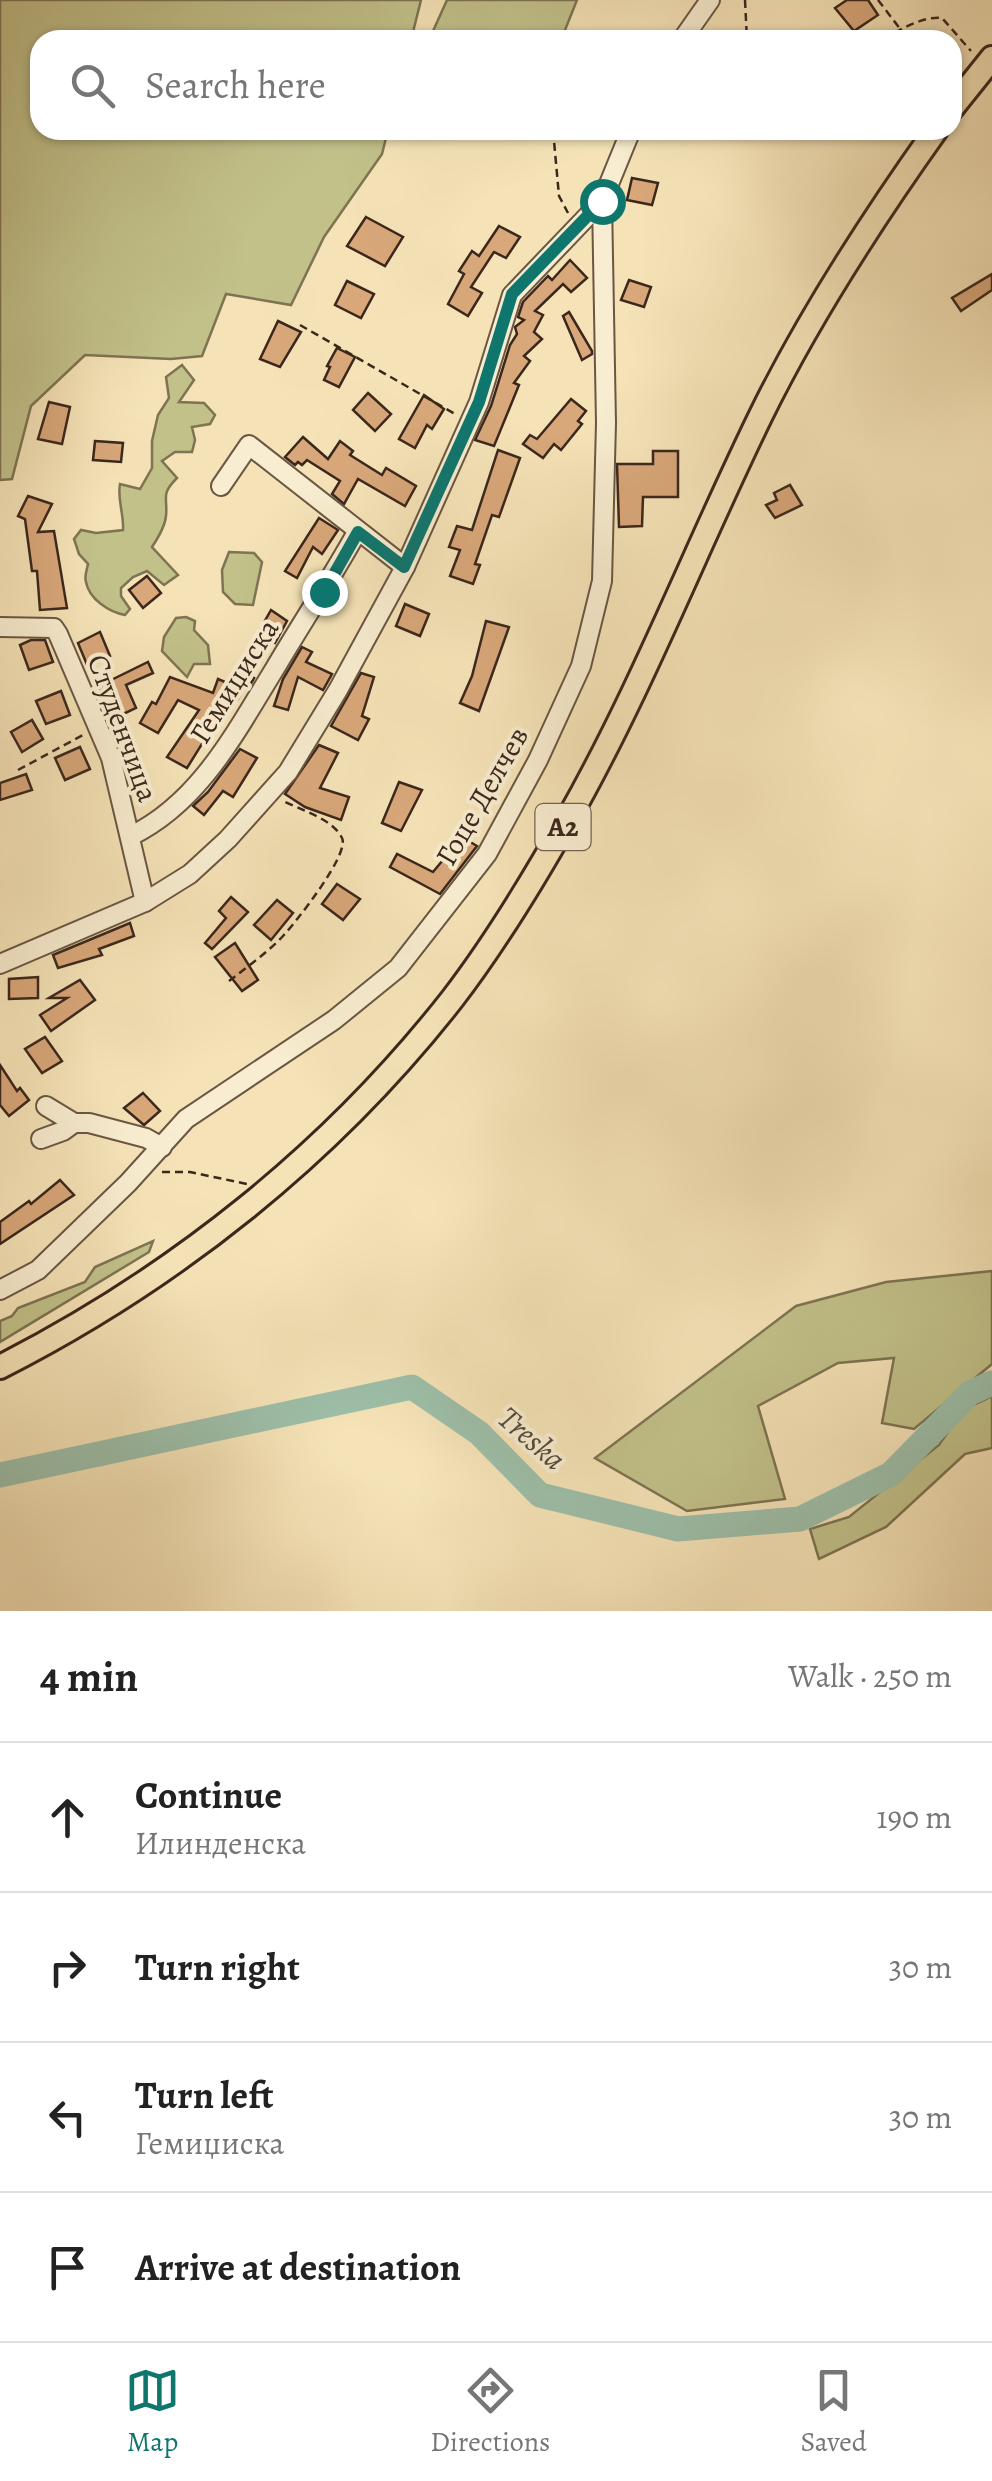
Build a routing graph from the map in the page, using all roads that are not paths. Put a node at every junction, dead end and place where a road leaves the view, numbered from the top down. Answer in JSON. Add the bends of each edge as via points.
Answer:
{"nodes":[{"id":1,"x":710,"y":0,"type":"edge"},
{"id":2,"x":689,"y":30,"type":"edge"},
{"id":3,"x":988,"y":63,"type":"edge"},
{"id":4,"x":962,"y":96,"type":"edge"},
{"id":5,"x":627,"y":140,"type":"edge"},
{"id":6,"x":929,"y":140,"type":"edge"},
{"id":7,"x":602,"y":201,"type":"junction"},
{"id":8,"x":221,"y":486,"type":"dead end"},
{"id":9,"x":358,"y":532,"type":"junction"},
{"id":10,"x":404,"y":567,"type":"junction"},
{"id":11,"x":0,"y":627,"type":"edge"},
{"id":12,"x":132,"y":836,"type":"junction"},
{"id":13,"x":144,"y":902,"type":"junction"},
{"id":14,"x":0,"y":964,"type":"edge"},
{"id":15,"x":46,"y":1106,"type":"dead end"},
{"id":16,"x":74,"y":1123,"type":"junction"},
{"id":17,"x":41,"y":1139,"type":"dead end"},
{"id":18,"x":162,"y":1146,"type":"junction"},
{"id":19,"x":0,"y":1290,"type":"edge"},
{"id":20,"x":0,"y":1367,"type":"edge"}],
"edges":[{"from":1,"to":2,"type":"street"},
{"from":3,"to":4,"type":"main road"},
{"from":5,"to":7,"type":"street","name":"Гоце Делчев"},
{"from":6,"to":20,"type":"main road","number":"A2","via":[[882,206],[772,394],[570,816],[455,994],[343,1120],[230,1222],[119,1301]]},
{"from":7,"to":10,"type":"street","via":[[512,294],[479,402]]},
{"from":7,"to":18,"type":"street","name":"Гоце Делчев","via":[[602,581],[581,666],[545,745],[486,854],[398,968],[186,1120]]},
{"from":8,"to":9,"type":"street","via":[[249,445]]},
{"from":9,"to":10,"type":"street"},
{"from":9,"to":12,"type":"street","name":"Гемиџиска","via":[[210,770],[168,814]]},
{"from":10,"to":13,"type":"street","via":[[288,772],[190,874]]},
{"from":11,"to":12,"type":"street","name":"Студенчица","via":[[54,628],[111,758]]},
{"from":12,"to":13,"type":"street","name":"Студенчица"},
{"from":13,"to":14,"type":"street"},
{"from":15,"to":16,"type":"street"},
{"from":16,"to":17,"type":"street"},
{"from":16,"to":18,"type":"street"},
{"from":18,"to":19,"type":"street","name":"Гоце Делчев","via":[[38,1270]]}]}
